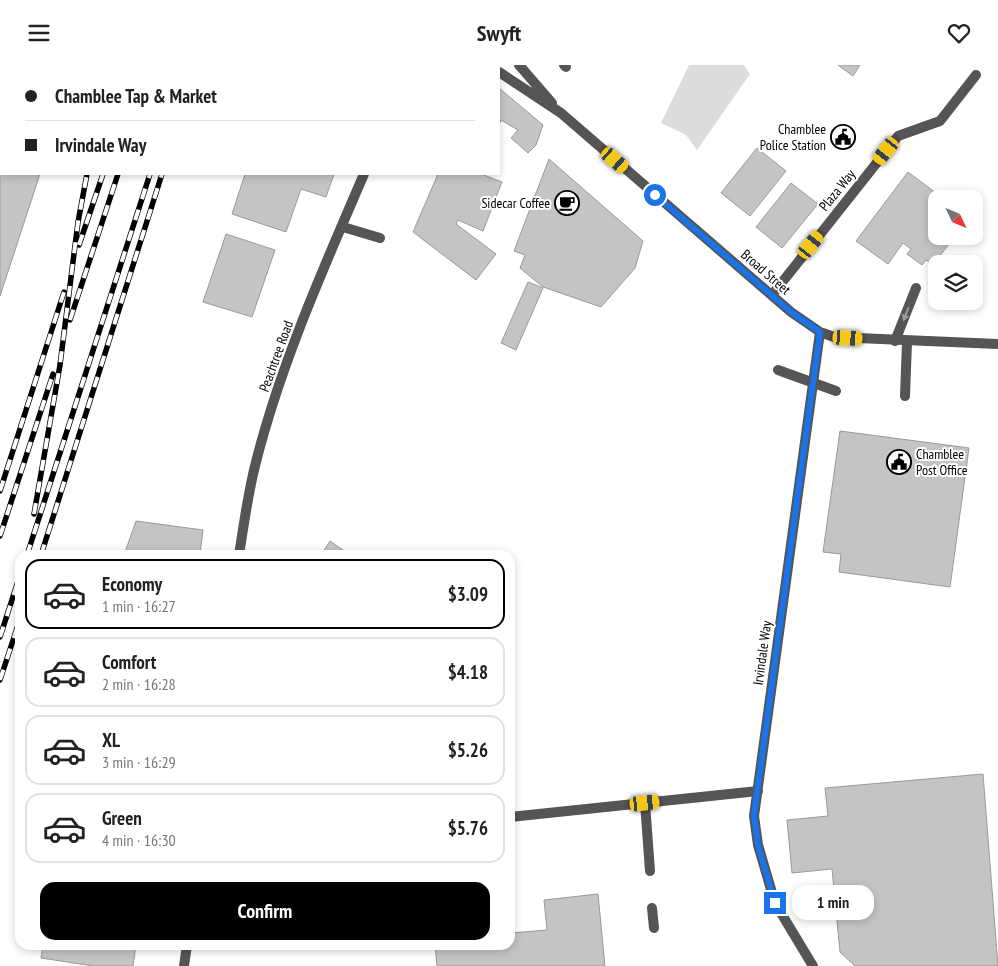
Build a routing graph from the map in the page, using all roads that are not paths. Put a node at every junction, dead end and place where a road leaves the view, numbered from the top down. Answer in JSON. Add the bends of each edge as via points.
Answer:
{"nodes":[{"id":1,"x":519,"y":65,"type":"edge"},
{"id":2,"x":500,"y":73,"type":"edge"},
{"id":3,"x":976,"y":75,"type":"dead end"},
{"id":4,"x":561,"y":113,"type":"junction"},
{"id":5,"x":364,"y":175,"type":"edge"},
{"id":6,"x":342,"y":227,"type":"junction"},
{"id":7,"x":380,"y":238,"type":"dead end"},
{"id":8,"x":916,"y":288,"type":"dead end"},
{"id":9,"x":772,"y":295,"type":"junction"},
{"id":10,"x":820,"y":332,"type":"junction"},
{"id":11,"x":895,"y":341,"type":"junction"},
{"id":12,"x":907,"y":341,"type":"junction"},
{"id":13,"x":998,"y":344,"type":"edge"},
{"id":14,"x":778,"y":370,"type":"dead end"},
{"id":15,"x":813,"y":381,"type":"junction"},
{"id":16,"x":836,"y":391,"type":"dead end"},
{"id":17,"x":905,"y":396,"type":"dead end"},
{"id":18,"x":240,"y":550,"type":"edge"},
{"id":19,"x":758,"y":791,"type":"junction"},
{"id":20,"x":645,"y":803,"type":"junction"},
{"id":21,"x":515,"y":816,"type":"edge"},
{"id":22,"x":650,"y":871,"type":"dead end"},
{"id":23,"x":652,"y":907,"type":"dead end"},
{"id":24,"x":654,"y":928,"type":"dead end"},
{"id":25,"x":186,"y":950,"type":"edge"},
{"id":26,"x":184,"y":966,"type":"edge"},
{"id":27,"x":814,"y":966,"type":"edge"}],
"edges":[{"from":1,"to":4,"type":"street","name":"Broad Street"},
{"from":2,"to":4,"type":"street","name":"Broad Street"},
{"from":3,"to":9,"type":"street","name":"Plaza Way","via":[[940,121],[898,136]]},
{"from":4,"to":9,"type":"street","name":"Broad Street"},
{"from":5,"to":6,"type":"street","name":"Peachtree Road"},
{"from":6,"to":7,"type":"street"},
{"from":6,"to":18,"type":"street","name":"Peachtree Road","via":[[271,413],[251,483]]},
{"from":8,"to":11,"type":"street","one_way":true},
{"from":9,"to":10,"type":"street","name":"Broad Street"},
{"from":10,"to":11,"type":"street","name":"Broad Street","via":[[834,337]]},
{"from":10,"to":15,"type":"street","name":"Irvindale Way"},
{"from":11,"to":12,"type":"street","name":"Broad Street"},
{"from":12,"to":13,"type":"street","name":"Broad Street"},
{"from":12,"to":17,"type":"street"},
{"from":14,"to":15,"type":"street"},
{"from":15,"to":16,"type":"street"},
{"from":15,"to":19,"type":"street","name":"Irvindale Way"},
{"from":19,"to":20,"type":"street"},
{"from":19,"to":27,"type":"street","name":"Irvindale Way","via":[[754,815],[758,845],[775,903]]},
{"from":20,"to":21,"type":"street"},
{"from":20,"to":22,"type":"street"},
{"from":23,"to":24,"type":"street"},
{"from":25,"to":26,"type":"street"}]}
